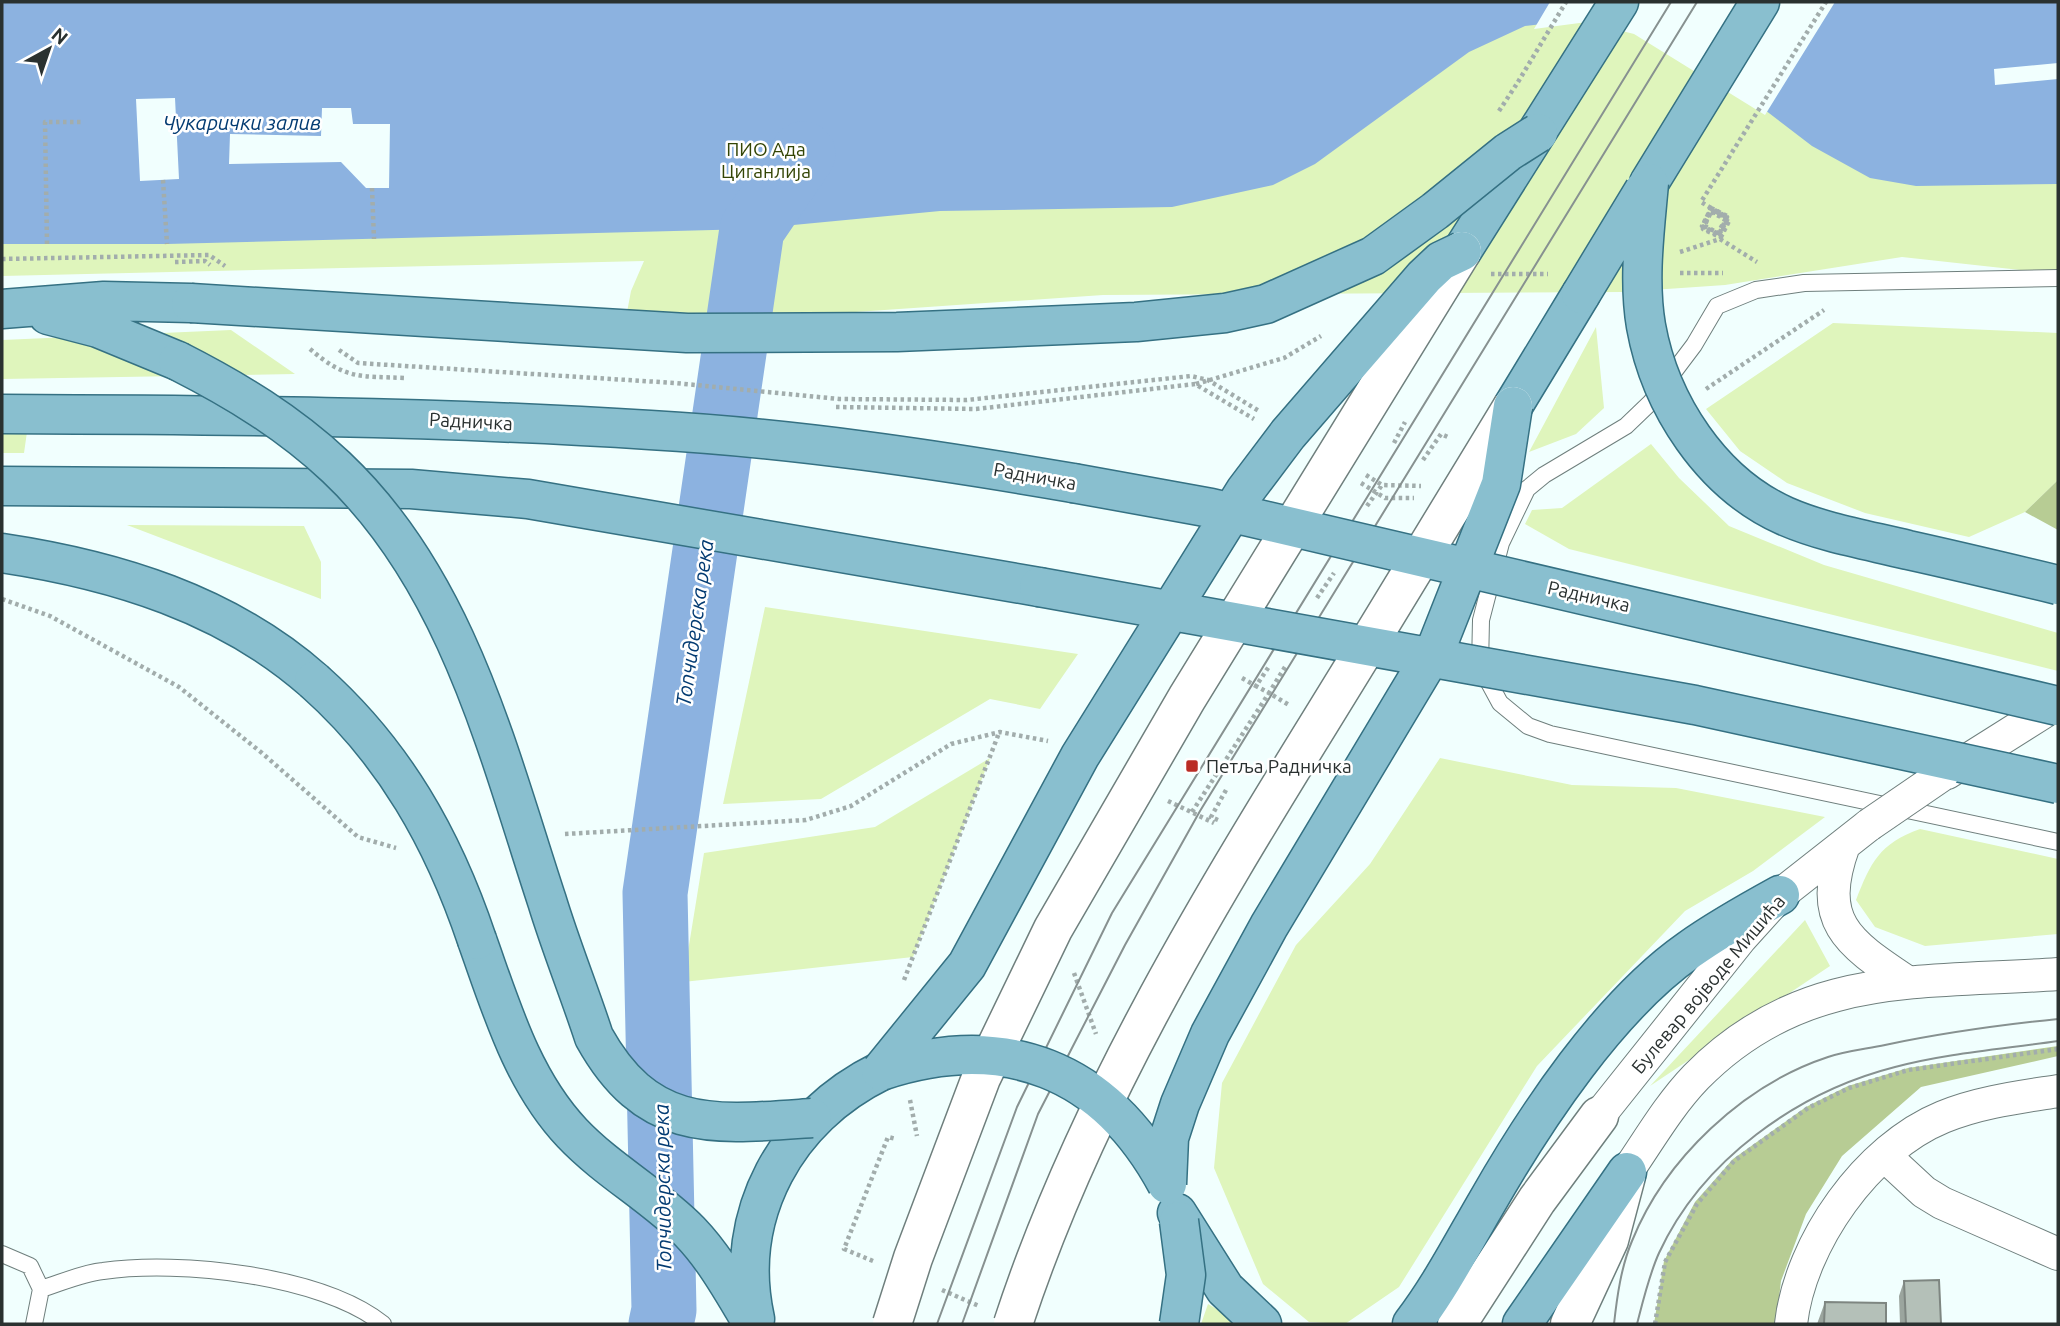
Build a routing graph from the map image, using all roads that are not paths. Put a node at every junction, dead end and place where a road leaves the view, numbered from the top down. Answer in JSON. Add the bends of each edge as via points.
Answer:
{"nodes":[{"id":1,"x":1619,"y":2,"type":"edge"},
{"id":2,"x":1760,"y":2,"type":"edge"},
{"id":3,"x":1538,"y":133,"type":"junction"},
{"id":4,"x":1649,"y":183,"type":"junction"},
{"id":5,"x":1462,"y":251,"type":"junction"},
{"id":6,"x":2058,"y":278,"type":"edge"},
{"id":7,"x":12,"y":308,"type":"edge"},
{"id":8,"x":1513,"y":406,"type":"junction"},
{"id":9,"x":2,"y":414,"type":"edge"},
{"id":10,"x":2,"y":486,"type":"edge"},
{"id":11,"x":2,"y":553,"type":"edge"},
{"id":12,"x":2058,"y":585,"type":"edge"},
{"id":13,"x":2054,"y":704,"type":"edge"},
{"id":14,"x":1946,"y":767,"type":"junction"},
{"id":15,"x":2058,"y":784,"type":"edge"},
{"id":16,"x":2058,"y":842,"type":"edge"},
{"id":17,"x":1844,"y":845,"type":"junction"},
{"id":18,"x":1780,"y":895,"type":"junction"},
{"id":19,"x":2058,"y":974,"type":"edge"},
{"id":20,"x":1907,"y":982,"type":"junction"},
{"id":21,"x":881,"y":1071,"type":"junction"},
{"id":22,"x":2058,"y":1091,"type":"edge"},
{"id":23,"x":1599,"y":1116,"type":"joint"},
{"id":24,"x":812,"y":1118,"type":"junction"},
{"id":25,"x":1884,"y":1155,"type":"junction"},
{"id":26,"x":1627,"y":1172,"type":"junction"},
{"id":27,"x":1167,"y":1184,"type":"junction"},
{"id":28,"x":1179,"y":1221,"type":"junction"},
{"id":29,"x":2,"y":1254,"type":"edge"},
{"id":30,"x":2058,"y":1254,"type":"edge"},
{"id":31,"x":41,"y":1289,"type":"junction"},
{"id":32,"x":34,"y":1324,"type":"edge"},
{"id":33,"x":383,"y":1324,"type":"edge"},
{"id":34,"x":755,"y":1324,"type":"edge"},
{"id":35,"x":892,"y":1324,"type":"edge"},
{"id":36,"x":1013,"y":1324,"type":"edge"},
{"id":37,"x":1179,"y":1324,"type":"edge"},
{"id":38,"x":1262,"y":1324,"type":"edge"},
{"id":39,"x":1412,"y":1324,"type":"edge"},
{"id":40,"x":1457,"y":1324,"type":"edge"},
{"id":41,"x":1522,"y":1324,"type":"edge"},
{"id":42,"x":1570,"y":1324,"type":"edge"},
{"id":43,"x":1791,"y":1324,"type":"edge"}],
"edges":[{"from":1,"to":3,"type":"main road"},
{"from":2,"to":4,"type":"main road"},
{"from":3,"to":5,"type":"main road","bridge":true},
{"from":3,"to":7,"type":"main road","bridge":true,"via":[[1373,256],[1266,304],[1225,313],[1136,322],[724,334],[191,303],[104,301]]},
{"from":4,"to":8,"type":"main road","bridge":true},
{"from":4,"to":12,"type":"main road","bridge":true,"via":[[1644,241],[1646,324],[1668,395],[1689,434],[1713,464],[1746,493],[1784,516]]},
{"from":5,"to":21,"type":"main road","bridge":true,"via":[[1441,261],[1424,277],[1288,434],[1245,491],[1080,756],[967,965]]},
{"from":5,"to":35,"type":"main road","bridge":true,"via":[[1187,698],[1053,929],[981,1078]]},
{"from":6,"to":16,"type":"lane","via":[[1791,285],[1756,290],[1717,306],[1651,402],[1626,426],[1527,489],[1496,555],[1481,620],[1480,666],[1500,703],[1528,726],[1550,734]]},
{"from":7,"to":24,"type":"main road","bridge":true,"via":[[98,328],[178,361],[259,405],[337,468],[413,562],[452,632],[482,702],[594,1037],[615,1072],[651,1102],[685,1117],[717,1122]]},
{"from":8,"to":27,"type":"main road","bridge":true,"via":[[1501,484],[1437,646],[1269,926],[1210,1034],[1170,1138]]},
{"from":8,"to":36,"type":"main road","bridge":true,"via":[[1194,932],[1097,1119],[1046,1234]]},
{"from":9,"to":13,"type":"main road","name":"Радничка","bridge":true,"via":[[360,416],[652,430],[858,450],[1073,483],[1245,516]]},
{"from":10,"to":14,"type":"main road","bridge":true,"via":[[411,489],[528,499],[1695,705]]},
{"from":11,"to":34,"type":"main road","bridge":true,"via":[[88,570],[169,594],[238,626],[314,681],[362,728],[413,797],[439,845],[520,1055],[547,1102],[601,1160],[691,1233]]},
{"from":13,"to":14,"type":"street","name":"Булевар војводе Мишића"},
{"from":14,"to":15,"type":"main road","bridge":true},
{"from":14,"to":17,"type":"street","name":"Булевар војводе Мишића","bridge":true},
{"from":17,"to":18,"type":"street","name":"Булевар војводе Мишића"},
{"from":17,"to":20,"type":"street","via":[[1832,893],[1840,925],[1863,952]]},
{"from":18,"to":23,"type":"street","name":"Булевар војводе Мишића"},
{"from":18,"to":39,"type":"main road","via":[[1687,951],[1626,1008],[1555,1096]]},
{"from":19,"to":20,"type":"street"},
{"from":20,"to":26,"type":"street","via":[[1834,993],[1798,1007],[1740,1041],[1682,1093]]},
{"from":21,"to":24,"type":"main road","via":[[844,1091]]},
{"from":21,"to":27,"type":"main road","bridge":true,"via":[[917,1059],[954,1054],[992,1055],[1052,1072],[1096,1096],[1125,1121]]},
{"from":22,"to":25,"type":"street","via":[[1942,1117]]},
{"from":23,"to":40,"type":"main road","via":[[1537,1200]]},
{"from":24,"to":34,"type":"main road","via":[[780,1159],[759,1206],[750,1256]]},
{"from":25,"to":30,"type":"street","via":[[1942,1203]]},
{"from":25,"to":43,"type":"street","via":[[1846,1196],[1812,1250]]},
{"from":26,"to":41,"type":"main road"},
{"from":26,"to":42,"type":"main road","via":[[1608,1240]]},
{"from":27,"to":28,"type":"main road"},
{"from":28,"to":37,"type":"main road","bridge":true,"via":[[1186,1275]]},
{"from":28,"to":38,"type":"main road","via":[[1225,1289]]},
{"from":29,"to":31,"type":"lane","via":[[30,1266]]},
{"from":31,"to":32,"type":"lane"},
{"from":31,"to":33,"type":"lane","via":[[102,1271],[200,1268],[302,1287],[364,1309]]}]}
